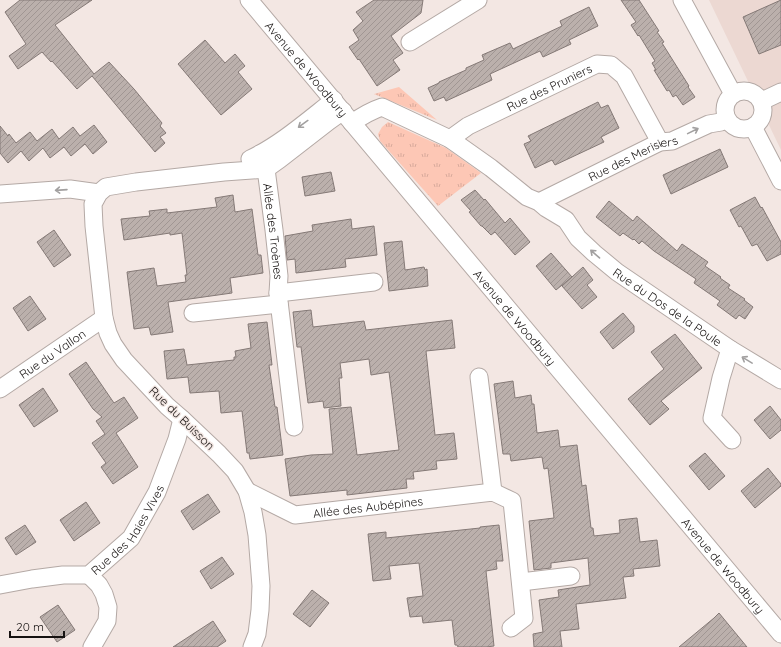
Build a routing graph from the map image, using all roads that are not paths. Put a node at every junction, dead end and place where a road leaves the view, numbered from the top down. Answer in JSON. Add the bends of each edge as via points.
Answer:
{"nodes":[{"id":1,"x":249,"y":0,"type":"edge"},
{"id":2,"x":478,"y":0,"type":"edge"},
{"id":3,"x":682,"y":0,"type":"edge"},
{"id":4,"x":410,"y":42,"type":"dead end"},
{"id":5,"x":781,"y":92,"type":"edge"},
{"id":6,"x":733,"y":94,"type":"junction"},
{"id":7,"x":762,"y":102,"type":"junction"},
{"id":8,"x":343,"y":112,"type":"junction"},
{"id":9,"x":727,"y":119,"type":"junction"},
{"id":10,"x":753,"y":128,"type":"junction"},
{"id":11,"x":450,"y":139,"type":"junction"},
{"id":12,"x":660,"y":142,"type":"junction"},
{"id":13,"x":263,"y":162,"type":"junction"},
{"id":14,"x":781,"y":181,"type":"edge"},
{"id":15,"x":569,"y":187,"type":"junction"},
{"id":16,"x":99,"y":193,"type":"junction"},
{"id":17,"x":0,"y":194,"type":"edge"},
{"id":18,"x":539,"y":202,"type":"junction"},
{"id":19,"x":566,"y":220,"type":"junction"},
{"id":20,"x":374,"y":282,"type":"dead end"},
{"id":21,"x":279,"y":299,"type":"junction"},
{"id":22,"x":193,"y":314,"type":"dead end"},
{"id":23,"x":104,"y":318,"type":"junction"},
{"id":24,"x":730,"y":349,"type":"junction"},
{"id":25,"x":480,"y":377,"type":"dead end"},
{"id":26,"x":781,"y":380,"type":"edge"},
{"id":27,"x":0,"y":389,"type":"edge"},
{"id":28,"x":182,"y":419,"type":"junction"},
{"id":29,"x":294,"y":427,"type":"dead end"},
{"id":30,"x":732,"y":440,"type":"dead end"},
{"id":31,"x":247,"y":491,"type":"junction"},
{"id":32,"x":493,"y":492,"type":"junction"},
{"id":33,"x":89,"y":575,"type":"junction"},
{"id":34,"x":571,"y":576,"type":"dead end"},
{"id":35,"x":521,"y":582,"type":"junction"},
{"id":36,"x":0,"y":585,"type":"edge"},
{"id":37,"x":511,"y":628,"type":"dead end"},
{"id":38,"x":781,"y":634,"type":"edge"},
{"id":39,"x":92,"y":647,"type":"edge"},
{"id":40,"x":252,"y":647,"type":"edge"}],
"edges":[{"from":1,"to":8,"type":"street","name":"Avenue de Woodbury"},
{"from":2,"to":4,"type":"street"},
{"from":3,"to":6,"type":"street"},
{"from":5,"to":7,"type":"street"},
{"from":6,"to":7,"type":"street","via":[[749,91],[755,93]]},
{"from":6,"to":9,"type":"street","via":[[725,106]]},
{"from":7,"to":10,"type":"street","via":[[762,117]]},
{"from":8,"to":11,"type":"street","name":"Rue du Dos de la Poule","via":[[365,114],[382,108]]},
{"from":8,"to":13,"type":"street","via":[[280,159]]},
{"from":8,"to":38,"type":"street","name":"Avenue de Woodbury"},
{"from":9,"to":10,"type":"street","via":[[736,128]]},
{"from":12,"to":9,"type":"street","name":"Rue des Merisiers","one_way":true,"via":[[672,142],[709,124]]},
{"from":10,"to":14,"type":"street"},
{"from":11,"to":12,"type":"street","name":"Rue des Pruniers","via":[[468,126],[597,64],[611,65],[624,76]]},
{"from":11,"to":18,"type":"street","name":"Rue du Dos de la Poule","via":[[492,168],[527,197]]},
{"from":12,"to":15,"type":"street","name":"Rue des Merisiers"},
{"from":13,"to":16,"type":"street","via":[[224,172],[106,187]]},
{"from":13,"to":21,"type":"street","name":"Allée des Troènes","via":[[279,276]]},
{"from":15,"to":18,"type":"street","name":"Rue des Merisiers"},
{"from":15,"to":19,"type":"street","via":[[565,207]]},
{"from":16,"to":17,"type":"street","one_way":true,"via":[[70,189]]},
{"from":16,"to":23,"type":"street","name":"Rue du Buisson","via":[[93,204]]},
{"from":18,"to":19,"type":"street","name":"Rue du Dos de la Poule"},
{"from":24,"to":19,"type":"street","name":"Rue du Dos de la Poule","one_way":true,"via":[[594,254],[578,238]]},
{"from":20,"to":21,"type":"street","name":"Allée des Troènes"},
{"from":21,"to":22,"type":"street","name":"Allée des Troènes"},
{"from":21,"to":29,"type":"street","name":"Allée des Troènes"},
{"from":23,"to":27,"type":"street","name":"Rue du Vallon"},
{"from":23,"to":28,"type":"street","name":"Rue du Buisson","via":[[113,344],[124,360]]},
{"from":26,"to":24,"type":"street","name":"Rue du Dos de la Poule","one_way":true},
{"from":24,"to":30,"type":"street","via":[[712,418]]},
{"from":25,"to":32,"type":"street"},
{"from":28,"to":31,"type":"street","name":"Rue du Buisson","via":[[235,471]]},
{"from":28,"to":33,"type":"street","name":"Rue des Haies Vives","via":[[157,492],[131,538]]},
{"from":31,"to":32,"type":"street","name":"Allée des Aubépines","via":[[295,515]]},
{"from":31,"to":40,"type":"street","name":"Rue du Buisson","via":[[257,536],[261,586],[257,634]]},
{"from":32,"to":35,"type":"street","via":[[512,501]]},
{"from":33,"to":36,"type":"street","name":"Rue des Haies Vives","via":[[63,575]]},
{"from":33,"to":39,"type":"street","via":[[102,589],[108,607],[108,621]]},
{"from":34,"to":35,"type":"street"},
{"from":35,"to":37,"type":"street","via":[[524,618]]}]}
